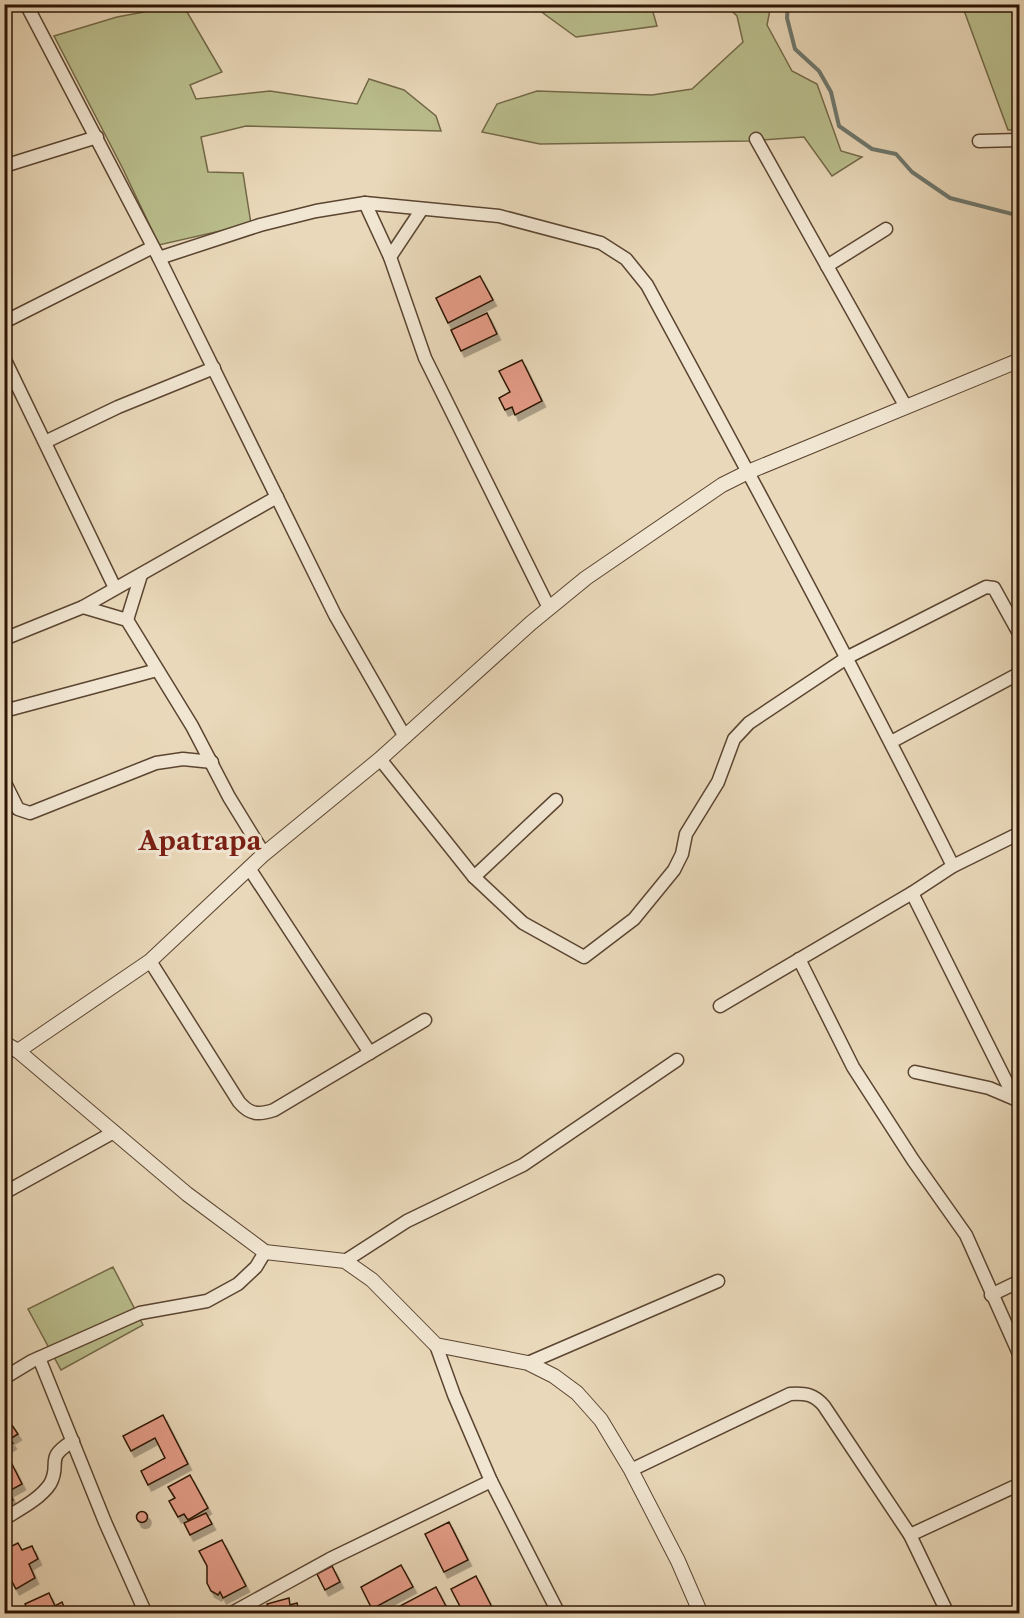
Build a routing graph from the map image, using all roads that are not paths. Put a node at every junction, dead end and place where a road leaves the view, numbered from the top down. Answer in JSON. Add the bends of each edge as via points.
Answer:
{"nodes":[{"id":1,"x":26,"y":4,"type":"edge"},
{"id":2,"x":97,"y":137,"type":"junction"},
{"id":3,"x":756,"y":139,"type":"dead end"},
{"id":4,"x":1020,"y":140,"type":"edge"},
{"id":5,"x":979,"y":141,"type":"dead end"},
{"id":6,"x":4,"y":166,"type":"edge"},
{"id":7,"x":365,"y":203,"type":"junction"},
{"id":8,"x":422,"y":209,"type":"junction"},
{"id":9,"x":886,"y":229,"type":"dead end"},
{"id":10,"x":156,"y":253,"type":"junction"},
{"id":11,"x":390,"y":257,"type":"junction"},
{"id":12,"x":827,"y":266,"type":"junction"},
{"id":13,"x":10,"y":319,"type":"dead end"},
{"id":14,"x":1020,"y":360,"type":"edge"},
{"id":15,"x":5,"y":361,"type":"edge"},
{"id":16,"x":214,"y":368,"type":"junction"},
{"id":17,"x":906,"y":407,"type":"junction"},
{"id":18,"x":45,"y":442,"type":"junction"},
{"id":19,"x":748,"y":472,"type":"junction"},
{"id":20,"x":277,"y":497,"type":"junction"},
{"id":21,"x":141,"y":575,"type":"junction"},
{"id":22,"x":115,"y":588,"type":"junction"},
{"id":23,"x":83,"y":608,"type":"junction"},
{"id":24,"x":549,"y":608,"type":"junction"},
{"id":25,"x":127,"y":620,"type":"junction"},
{"id":26,"x":1020,"y":635,"type":"edge"},
{"id":27,"x":4,"y":639,"type":"edge"},
{"id":28,"x":848,"y":657,"type":"junction"},
{"id":29,"x":157,"y":670,"type":"junction"},
{"id":30,"x":1020,"y":673,"type":"edge"},
{"id":31,"x":4,"y":711,"type":"edge"},
{"id":32,"x":405,"y":737,"type":"junction"},
{"id":33,"x":891,"y":742,"type":"junction"},
{"id":34,"x":380,"y":759,"type":"junction"},
{"id":35,"x":212,"y":762,"type":"junction"},
{"id":36,"x":4,"y":781,"type":"edge"},
{"id":37,"x":556,"y":800,"type":"dead end"},
{"id":38,"x":1020,"y":832,"type":"edge"},
{"id":39,"x":264,"y":854,"type":"junction"},
{"id":40,"x":953,"y":866,"type":"junction"},
{"id":41,"x":249,"y":868,"type":"junction"},
{"id":42,"x":474,"y":877,"type":"junction"},
{"id":43,"x":912,"y":893,"type":"junction"},
{"id":44,"x":799,"y":959,"type":"junction"},
{"id":45,"x":150,"y":961,"type":"junction"},
{"id":46,"x":720,"y":1006,"type":"dead end"},
{"id":47,"x":425,"y":1020,"type":"dead end"},
{"id":48,"x":4,"y":1043,"type":"edge"},
{"id":49,"x":18,"y":1051,"type":"junction"},
{"id":50,"x":370,"y":1053,"type":"junction"},
{"id":51,"x":677,"y":1060,"type":"dead end"},
{"id":52,"x":915,"y":1072,"type":"dead end"},
{"id":53,"x":1017,"y":1098,"type":"edge"},
{"id":54,"x":114,"y":1132,"type":"junction"},
{"id":55,"x":4,"y":1193,"type":"edge"},
{"id":56,"x":265,"y":1252,"type":"junction"},
{"id":57,"x":345,"y":1261,"type":"junction"},
{"id":58,"x":717,"y":1281,"type":"dead end"},
{"id":59,"x":1020,"y":1281,"type":"edge"},
{"id":60,"x":991,"y":1295,"type":"junction"},
{"id":61,"x":436,"y":1345,"type":"junction"},
{"id":62,"x":1020,"y":1356,"type":"edge"},
{"id":63,"x":39,"y":1358,"type":"junction"},
{"id":64,"x":528,"y":1363,"type":"junction"},
{"id":65,"x":4,"y":1378,"type":"edge"},
{"id":66,"x":73,"y":1441,"type":"junction"},
{"id":67,"x":631,"y":1470,"type":"junction"},
{"id":68,"x":491,"y":1481,"type":"junction"},
{"id":69,"x":1020,"y":1484,"type":"edge"},
{"id":70,"x":4,"y":1519,"type":"edge"},
{"id":71,"x":910,"y":1535,"type":"junction"},
{"id":72,"x":146,"y":1614,"type":"edge"},
{"id":73,"x":230,"y":1614,"type":"edge"},
{"id":74,"x":559,"y":1614,"type":"edge"},
{"id":75,"x":701,"y":1614,"type":"edge"},
{"id":76,"x":948,"y":1614,"type":"edge"}],
"edges":[{"from":1,"to":2,"type":"street"},
{"from":2,"to":6,"type":"street"},
{"from":2,"to":10,"type":"street"},
{"from":3,"to":12,"type":"street"},
{"from":4,"to":5,"type":"street"},
{"from":7,"to":8,"type":"street"},
{"from":7,"to":10,"type":"street","via":[[315,211]]},
{"from":7,"to":11,"type":"street"},
{"from":8,"to":11,"type":"street"},
{"from":8,"to":19,"type":"street","via":[[499,216],[601,243],[626,259],[647,285]]},
{"from":9,"to":12,"type":"street"},
{"from":10,"to":13,"type":"street"},
{"from":10,"to":16,"type":"street"},
{"from":11,"to":24,"type":"street","via":[[425,358]]},
{"from":12,"to":17,"type":"street"},
{"from":14,"to":17,"type":"street"},
{"from":15,"to":18,"type":"street"},
{"from":16,"to":18,"type":"street"},
{"from":16,"to":20,"type":"street"},
{"from":17,"to":19,"type":"street"},
{"from":18,"to":22,"type":"street"},
{"from":19,"to":24,"type":"street","via":[[722,484],[652,531]]},
{"from":19,"to":28,"type":"street"},
{"from":20,"to":21,"type":"street"},
{"from":20,"to":32,"type":"street","via":[[335,615]]},
{"from":21,"to":22,"type":"street"},
{"from":21,"to":25,"type":"street"},
{"from":22,"to":23,"type":"street"},
{"from":23,"to":25,"type":"street"},
{"from":23,"to":27,"type":"street"},
{"from":24,"to":32,"type":"street"},
{"from":25,"to":29,"type":"street"},
{"from":26,"to":28,"type":"street","via":[[990,586]]},
{"from":28,"to":33,"type":"street"},
{"from":28,"to":42,"type":"street","via":[[749,723],[734,739],[718,782],[686,834],[674,870],[634,919],[588,955],[580,956],[523,923]]},
{"from":29,"to":31,"type":"street"},
{"from":29,"to":35,"type":"street"},
{"from":30,"to":33,"type":"street"},
{"from":32,"to":34,"type":"street"},
{"from":33,"to":40,"type":"street"},
{"from":34,"to":39,"type":"street"},
{"from":34,"to":42,"type":"street"},
{"from":35,"to":36,"type":"street","via":[[183,759],[156,763],[30,813],[18,809]]},
{"from":35,"to":39,"type":"street"},
{"from":37,"to":42,"type":"street"},
{"from":38,"to":40,"type":"street"},
{"from":39,"to":41,"type":"street"},
{"from":40,"to":43,"type":"street"},
{"from":41,"to":45,"type":"street"},
{"from":41,"to":50,"type":"street"},
{"from":43,"to":44,"type":"street"},
{"from":43,"to":53,"type":"street"},
{"from":44,"to":46,"type":"street"},
{"from":44,"to":60,"type":"street","via":[[853,1066],[966,1235]]},
{"from":45,"to":49,"type":"street"},
{"from":45,"to":50,"type":"street","via":[[239,1102],[254,1114],[274,1110]]},
{"from":47,"to":50,"type":"street"},
{"from":48,"to":49,"type":"street"},
{"from":49,"to":54,"type":"street"},
{"from":51,"to":57,"type":"street","via":[[523,1165],[407,1221]]},
{"from":52,"to":53,"type":"street"},
{"from":54,"to":55,"type":"street"},
{"from":54,"to":56,"type":"street","via":[[187,1194]]},
{"from":56,"to":57,"type":"street"},
{"from":56,"to":63,"type":"street","via":[[238,1284],[207,1301],[140,1313]]},
{"from":57,"to":61,"type":"street","via":[[372,1280]]},
{"from":58,"to":64,"type":"street"},
{"from":59,"to":60,"type":"street"},
{"from":60,"to":62,"type":"street"},
{"from":61,"to":64,"type":"street"},
{"from":61,"to":68,"type":"street"},
{"from":63,"to":65,"type":"street"},
{"from":63,"to":66,"type":"street"},
{"from":64,"to":67,"type":"street","via":[[555,1376],[577,1393],[601,1420]]},
{"from":66,"to":70,"type":"street","via":[[55,1456],[50,1483],[31,1502]]},
{"from":66,"to":72,"type":"street"},
{"from":67,"to":71,"type":"street","via":[[790,1394],[807,1393],[824,1406]]},
{"from":67,"to":75,"type":"street"},
{"from":68,"to":73,"type":"street","via":[[330,1559]]},
{"from":68,"to":74,"type":"street"},
{"from":69,"to":71,"type":"street"},
{"from":71,"to":76,"type":"street"}]}
